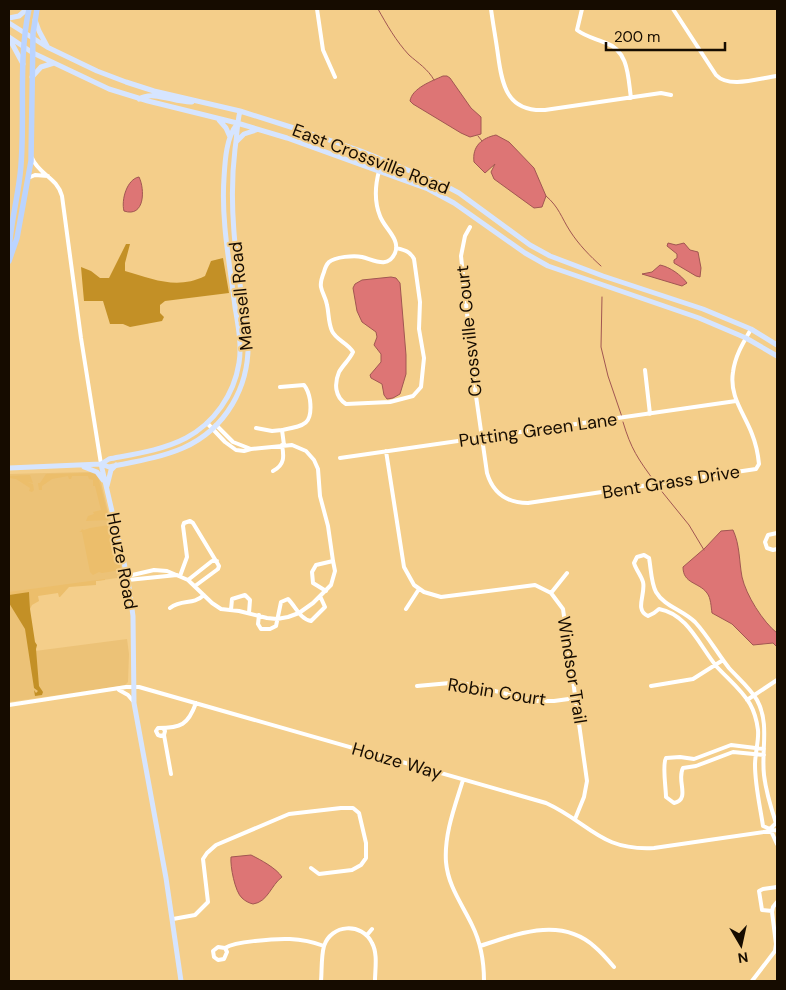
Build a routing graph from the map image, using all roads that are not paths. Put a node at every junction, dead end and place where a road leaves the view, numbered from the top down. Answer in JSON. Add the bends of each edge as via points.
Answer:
{"nodes":[{"id":1,"x":28,"y":9,"type":"edge"},
{"id":2,"x":37,"y":9,"type":"edge"},
{"id":3,"x":317,"y":9,"type":"edge"},
{"id":4,"x":491,"y":9,"type":"edge"},
{"id":5,"x":582,"y":9,"type":"edge"},
{"id":6,"x":673,"y":9,"type":"edge"},
{"id":7,"x":35,"y":17,"type":"junction"},
{"id":8,"x":9,"y":18,"type":"edge"},
{"id":9,"x":9,"y":23,"type":"edge"},
{"id":10,"x":25,"y":34,"type":"junction"},
{"id":11,"x":9,"y":37,"type":"edge"},
{"id":12,"x":33,"y":39,"type":"junction"},
{"id":13,"x":23,"y":47,"type":"junction"},
{"id":14,"x":47,"y":47,"type":"junction"},
{"id":15,"x":33,"y":53,"type":"junction"},
{"id":16,"x":54,"y":63,"type":"junction"},
{"id":17,"x":23,"y":65,"type":"junction"},
{"id":18,"x":777,"y":76,"type":"edge"},
{"id":19,"x":32,"y":77,"type":"junction"},
{"id":20,"x":335,"y":77,"type":"dead end"},
{"id":21,"x":671,"y":95,"type":"dead end"},
{"id":22,"x":631,"y":98,"type":"junction"},
{"id":23,"x":140,"y":99,"type":"junction"},
{"id":24,"x":197,"y":101,"type":"junction"},
{"id":25,"x":240,"y":111,"type":"junction"},
{"id":26,"x":216,"y":118,"type":"junction"},
{"id":27,"x":237,"y":123,"type":"junction"},
{"id":28,"x":258,"y":130,"type":"junction"},
{"id":29,"x":230,"y":137,"type":"junction"},
{"id":30,"x":236,"y":142,"type":"junction"},
{"id":31,"x":31,"y":156,"type":"junction"},
{"id":32,"x":380,"y":171,"type":"junction"},
{"id":33,"x":48,"y":176,"type":"junction"},
{"id":34,"x":28,"y":179,"type":"junction"},
{"id":35,"x":11,"y":220,"type":"edge"},
{"id":36,"x":20,"y":220,"type":"junction"},
{"id":37,"x":470,"y":227,"type":"dead end"},
{"id":38,"x":396,"y":248,"type":"junction"},
{"id":39,"x":9,"y":252,"type":"edge"},
{"id":40,"x":9,"y":261,"type":"edge"},
{"id":41,"x":751,"y":329,"type":"junction"},
{"id":42,"x":746,"y":338,"type":"junction"},
{"id":43,"x":777,"y":345,"type":"edge"},
{"id":44,"x":777,"y":356,"type":"edge"},
{"id":45,"x":645,"y":370,"type":"dead end"},
{"id":46,"x":237,"y":374,"type":"junction"},
{"id":47,"x":244,"y":376,"type":"junction"},
{"id":48,"x":280,"y":387,"type":"dead end"},
{"id":49,"x":736,"y":401,"type":"junction"},
{"id":50,"x":650,"y":414,"type":"junction"},
{"id":51,"x":207,"y":423,"type":"junction"},
{"id":52,"x":214,"y":427,"type":"junction"},
{"id":53,"x":256,"y":428,"type":"dead end"},
{"id":54,"x":282,"y":430,"type":"junction"},
{"id":55,"x":482,"y":437,"type":"junction"},
{"id":56,"x":283,"y":445,"type":"junction"},
{"id":57,"x":386,"y":451,"type":"junction"},
{"id":58,"x":340,"y":458,"type":"dead end"},
{"id":59,"x":102,"y":464,"type":"junction"},
{"id":60,"x":117,"y":465,"type":"junction"},
{"id":61,"x":80,"y":466,"type":"junction"},
{"id":62,"x":9,"y":468,"type":"edge"},
{"id":63,"x":273,"y":471,"type":"dead end"},
{"id":64,"x":107,"y":487,"type":"junction"},
{"id":65,"x":777,"y":533,"type":"edge"},
{"id":66,"x":775,"y":549,"type":"edge"},
{"id":67,"x":217,"y":561,"type":"junction"},
{"id":68,"x":334,"y":561,"type":"junction"},
{"id":69,"x":567,"y":573,"type":"dead end"},
{"id":70,"x":178,"y":575,"type":"junction"},
{"id":71,"x":128,"y":578,"type":"junction"},
{"id":72,"x":188,"y":580,"type":"junction"},
{"id":73,"x":195,"y":586,"type":"junction"},
{"id":74,"x":419,"y":589,"type":"junction"},
{"id":75,"x":326,"y":591,"type":"junction"},
{"id":76,"x":551,"y":593,"type":"junction"},
{"id":77,"x":204,"y":595,"type":"junction"},
{"id":78,"x":320,"y":596,"type":"junction"},
{"id":79,"x":674,"y":607,"type":"junction"},
{"id":80,"x":170,"y":608,"type":"dead end"},
{"id":81,"x":406,"y":609,"type":"dead end"},
{"id":82,"x":231,"y":610,"type":"junction"},
{"id":83,"x":249,"y":613,"type":"junction"},
{"id":84,"x":299,"y":613,"type":"junction"},
{"id":85,"x":670,"y":613,"type":"junction"},
{"id":86,"x":259,"y":615,"type":"junction"},
{"id":87,"x":277,"y":619,"type":"junction"},
{"id":88,"x":723,"y":660,"type":"junction"},
{"id":89,"x":716,"y":665,"type":"junction"},
{"id":90,"x":777,"y":680,"type":"edge"},
{"id":91,"x":417,"y":686,"type":"dead end"},
{"id":92,"x":651,"y":686,"type":"dead end"},
{"id":93,"x":133,"y":687,"type":"junction"},
{"id":94,"x":117,"y":689,"type":"junction"},
{"id":95,"x":753,"y":695,"type":"junction"},
{"id":96,"x":576,"y":698,"type":"junction"},
{"id":97,"x":747,"y":700,"type":"junction"},
{"id":98,"x":134,"y":702,"type":"junction"},
{"id":99,"x":196,"y":703,"type":"junction"},
{"id":100,"x":9,"y":705,"type":"edge"},
{"id":101,"x":763,"y":717,"type":"junction"},
{"id":102,"x":755,"y":719,"type":"junction"},
{"id":103,"x":163,"y":728,"type":"junction"},
{"id":104,"x":164,"y":735,"type":"junction"},
{"id":105,"x":757,"y":748,"type":"junction"},
{"id":106,"x":719,"y":749,"type":"junction"},
{"id":107,"x":764,"y":749,"type":"junction"},
{"id":108,"x":756,"y":754,"type":"junction"},
{"id":109,"x":764,"y":755,"type":"junction"},
{"id":110,"x":722,"y":756,"type":"junction"},
{"id":111,"x":170,"y":774,"type":"dead end"},
{"id":112,"x":463,"y":780,"type":"junction"},
{"id":113,"x":767,"y":793,"type":"junction"},
{"id":114,"x":759,"y":794,"type":"junction"},
{"id":115,"x":575,"y":819,"type":"junction"},
{"id":116,"x":770,"y":830,"type":"junction"},
{"id":117,"x":777,"y":830,"type":"edge"},
{"id":118,"x":777,"y":844,"type":"edge"},
{"id":119,"x":310,"y":868,"type":"dead end"},
{"id":120,"x":777,"y":888,"type":"edge"},
{"id":121,"x":777,"y":902,"type":"edge"},
{"id":122,"x":772,"y":911,"type":"junction"},
{"id":123,"x":172,"y":920,"type":"junction"},
{"id":124,"x":372,"y":929,"type":"dead end"},
{"id":125,"x":367,"y":936,"type":"junction"},
{"id":126,"x":324,"y":946,"type":"junction"},
{"id":127,"x":480,"y":946,"type":"junction"},
{"id":128,"x":225,"y":948,"type":"dead end"},
{"id":129,"x":614,"y":967,"type":"dead end"},
{"id":130,"x":181,"y":981,"type":"edge"},
{"id":131,"x":321,"y":981,"type":"edge"},
{"id":132,"x":375,"y":981,"type":"edge"},
{"id":133,"x":484,"y":981,"type":"edge"},
{"id":134,"x":752,"y":981,"type":"edge"}],
"edges":[{"from":1,"to":8,"type":"main road"},
{"from":1,"to":10,"type":"highway"},
{"from":2,"to":7,"type":"highway"},
{"from":3,"to":20,"type":"street","via":[[323,50]]},
{"from":4,"to":22,"type":"street","via":[[504,87],[521,106],[545,110]]},
{"from":5,"to":22,"type":"street","via":[[577,30],[610,44],[620,52],[626,64]]},
{"from":6,"to":18,"type":"street","via":[[722,80],[733,83]]},
{"from":7,"to":12,"type":"highway"},
{"from":7,"to":14,"type":"main road"},
{"from":9,"to":10,"type":"main road","name":"East Crossville Road"},
{"from":10,"to":12,"type":"main road","name":"East Crossville Road"},
{"from":10,"to":13,"type":"highway"},
{"from":11,"to":13,"type":"main road","name":"East Crossville Road"},
{"from":11,"to":17,"type":"main road"},
{"from":12,"to":14,"type":"main road","name":"East Crossville Road"},
{"from":12,"to":15,"type":"highway"},
{"from":13,"to":15,"type":"main road","name":"East Crossville Road"},
{"from":13,"to":17,"type":"highway"},
{"from":14,"to":24,"type":"main road","name":"East Crossville Road","via":[[126,82]]},
{"from":15,"to":16,"type":"main road","name":"East Crossville Road"},
{"from":15,"to":19,"type":"highway"},
{"from":16,"to":19,"type":"main road","via":[[42,67]]},
{"from":16,"to":23,"type":"main road","name":"East Crossville Road"},
{"from":17,"to":35,"type":"highway","via":[[21,167]]},
{"from":19,"to":31,"type":"highway"},
{"from":21,"to":22,"type":"street","via":[[661,93]]},
{"from":23,"to":24,"type":"main road","via":[[148,96]]},
{"from":23,"to":26,"type":"main road","name":"East Crossville Road"},
{"from":24,"to":25,"type":"main road","name":"East Crossville Road"},
{"from":25,"to":27,"type":"main road","name":"Mansell Road"},
{"from":25,"to":41,"type":"main road","name":"East Crossville Road","via":[[361,151],[442,184],[550,256]]},
{"from":26,"to":27,"type":"main road","name":"East Crossville Road"},
{"from":26,"to":29,"type":"main road"},
{"from":27,"to":28,"type":"main road","name":"East Crossville Road"},
{"from":27,"to":29,"type":"main road","name":"Mansell Road"},
{"from":27,"to":30,"type":"main road","name":"Mansell Road"},
{"from":28,"to":30,"type":"main road","via":[[244,134]]},
{"from":28,"to":32,"type":"main road","name":"East Crossville Road"},
{"from":29,"to":46,"type":"main road","name":"Mansell Road","via":[[223,199],[240,341]]},
{"from":30,"to":47,"type":"main road","name":"Mansell Road","via":[[231,209],[248,340]]},
{"from":31,"to":33,"type":"street","name":"Houze Road","via":[[37,167]]},
{"from":31,"to":34,"type":"highway"},
{"from":32,"to":38,"type":"street","via":[[376,203]]},
{"from":32,"to":42,"type":"main road","name":"East Crossville Road","via":[[428,189],[454,203],[548,266],[699,318]]},
{"from":33,"to":34,"type":"street","via":[[35,175]]},
{"from":33,"to":59,"type":"street","name":"Houze Road","via":[[57,184],[63,204]]},
{"from":34,"to":36,"type":"highway"},
{"from":35,"to":36,"type":"street"},
{"from":35,"to":39,"type":"highway"},
{"from":36,"to":40,"type":"highway"},
{"from":37,"to":55,"type":"street","name":"Crossville Court","via":[[461,256]]},
{"from":38,"to":38,"type":"street","via":[[391,258],[382,263],[359,256],[332,260],[326,266],[320,285],[328,306],[331,330],[353,352],[340,371],[336,387],[338,397],[346,404],[390,402],[413,396],[421,387],[424,358],[414,259],[410,253]]},
{"from":41,"to":42,"type":"street","name":"Bent Grass Drive"},
{"from":41,"to":43,"type":"main road","name":"East Crossville Road"},
{"from":42,"to":44,"type":"main road","name":"East Crossville Road"},
{"from":42,"to":49,"type":"street","name":"Bent Grass Drive","via":[[733,370],[732,386]]},
{"from":45,"to":50,"type":"street"},
{"from":46,"to":47,"type":"main road"},
{"from":46,"to":51,"type":"main road","name":"Mansell Road","via":[[227,398]]},
{"from":47,"to":52,"type":"main road","name":"Mansell Road","via":[[234,403]]},
{"from":48,"to":54,"type":"street","via":[[304,385],[308,390],[311,411],[309,420],[302,426]]},
{"from":49,"to":50,"type":"street","name":"Putting Green Lane"},
{"from":49,"to":55,"type":"street","name":"Bent Grass Drive","via":[[756,444],[759,464],[756,469],[595,494],[528,503],[511,501],[496,492],[489,480]]},
{"from":50,"to":55,"type":"street","name":"Putting Green Lane"},
{"from":51,"to":52,"type":"street"},
{"from":51,"to":59,"type":"main road","name":"Mansell Road","via":[[173,443],[109,459]]},
{"from":52,"to":56,"type":"street","via":[[224,442],[236,450],[244,452]]},
{"from":52,"to":60,"type":"main road","name":"Mansell Road","via":[[192,444],[175,451]]},
{"from":53,"to":54,"type":"street"},
{"from":54,"to":56,"type":"street"},
{"from":55,"to":57,"type":"street","name":"Putting Green Lane"},
{"from":56,"to":63,"type":"street","via":[[283,461]]},
{"from":56,"to":68,"type":"street","via":[[302,449],[316,464]]},
{"from":57,"to":58,"type":"street","name":"Putting Green Lane"},
{"from":57,"to":74,"type":"street","via":[[404,567]]},
{"from":59,"to":60,"type":"main road","name":"Mansell Road","via":[[109,467]]},
{"from":59,"to":61,"type":"main road","name":"Mansell Road"},
{"from":59,"to":64,"type":"main road","name":"Houze Road"},
{"from":60,"to":64,"type":"main road","via":[[111,470]]},
{"from":61,"to":62,"type":"main road","name":"Mansell Road"},
{"from":61,"to":64,"type":"main road","via":[[97,472]]},
{"from":64,"to":71,"type":"main road","name":"Houze Road"},
{"from":65,"to":66,"type":"street","via":[[768,534],[765,542],[767,548]]},
{"from":67,"to":70,"type":"street","via":[[193,523],[187,521],[183,526],[187,557]]},
{"from":67,"to":72,"type":"street"},
{"from":67,"to":73,"type":"street","via":[[218,570]]},
{"from":68,"to":75,"type":"street","via":[[334,578]]},
{"from":68,"to":75,"type":"street","via":[[316,565],[312,572],[313,583]]},
{"from":69,"to":76,"type":"street"},
{"from":70,"to":71,"type":"street"},
{"from":70,"to":71,"type":"street","via":[[161,570]]},
{"from":70,"to":72,"type":"street"},
{"from":71,"to":93,"type":"main road","name":"Houze Road","via":[[133,616]]},
{"from":72,"to":73,"type":"street"},
{"from":73,"to":77,"type":"street"},
{"from":74,"to":76,"type":"street","name":"Windsor Trail","via":[[435,596],[448,596],[529,585]]},
{"from":74,"to":81,"type":"street"},
{"from":75,"to":78,"type":"street"},
{"from":76,"to":96,"type":"street","name":"Windsor Trail","via":[[565,614]]},
{"from":77,"to":80,"type":"street","via":[[196,601],[177,602]]},
{"from":77,"to":82,"type":"street","via":[[218,607]]},
{"from":78,"to":84,"type":"street"},
{"from":78,"to":84,"type":"street","via":[[325,607],[314,620],[305,620]]},
{"from":79,"to":85,"type":"street"},
{"from":79,"to":85,"type":"street","via":[[662,601],[655,590],[650,558],[644,555],[637,557],[634,563],[644,590],[640,608],[643,614],[648,616],[658,609]]},
{"from":79,"to":88,"type":"street","via":[[705,633]]},
{"from":82,"to":83,"type":"street"},
{"from":82,"to":83,"type":"street","via":[[232,599],[245,595],[250,600]]},
{"from":83,"to":86,"type":"street"},
{"from":84,"to":87,"type":"street"},
{"from":84,"to":87,"type":"street","via":[[288,599],[284,600]]},
{"from":85,"to":89,"type":"street","via":[[688,627]]},
{"from":86,"to":87,"type":"street"},
{"from":86,"to":87,"type":"street","via":[[258,624],[263,630],[276,626]]},
{"from":88,"to":89,"type":"street"},
{"from":88,"to":95,"type":"street"},
{"from":89,"to":92,"type":"street","via":[[693,679]]},
{"from":89,"to":97,"type":"street"},
{"from":90,"to":95,"type":"street"},
{"from":91,"to":96,"type":"street","name":"Robin Court","via":[[450,683],[535,701]]},
{"from":93,"to":94,"type":"street","name":"Houze Way"},
{"from":93,"to":98,"type":"main road","name":"Houze Road"},
{"from":93,"to":99,"type":"street","name":"Houze Way"},
{"from":94,"to":98,"type":"street","via":[[128,694]]},
{"from":94,"to":100,"type":"street","name":"Houze Way"},
{"from":95,"to":97,"type":"street"},
{"from":95,"to":101,"type":"street"},
{"from":96,"to":115,"type":"street","name":"Windsor Trail","via":[[587,781]]},
{"from":97,"to":102,"type":"street"},
{"from":98,"to":123,"type":"main road","name":"Houze Road"},
{"from":99,"to":103,"type":"street","via":[[188,720],[179,726]]},
{"from":99,"to":112,"type":"street","name":"Houze Way"},
{"from":101,"to":102,"type":"street"},
{"from":101,"to":107,"type":"street","via":[[766,732]]},
{"from":102,"to":105,"type":"street"},
{"from":103,"to":104,"type":"street"},
{"from":103,"to":104,"type":"street","via":[[156,732],[159,736]]},
{"from":104,"to":111,"type":"street"},
{"from":105,"to":106,"type":"street","via":[[732,745]]},
{"from":105,"to":107,"type":"street"},
{"from":105,"to":108,"type":"street"},
{"from":106,"to":110,"type":"street"},
{"from":106,"to":110,"type":"street","via":[[694,759],[666,758],[663,764],[668,801],[674,803],[682,798],[680,776],[683,768]]},
{"from":107,"to":109,"type":"street"},
{"from":108,"to":109,"type":"street"},
{"from":108,"to":110,"type":"street","via":[[734,752]]},
{"from":108,"to":114,"type":"street"},
{"from":109,"to":113,"type":"street"},
{"from":112,"to":115,"type":"street","name":"Houze Way","via":[[546,803]]},
{"from":112,"to":127,"type":"street","via":[[448,835],[446,863],[452,888]]},
{"from":113,"to":114,"type":"street"},
{"from":113,"to":116,"type":"street","via":[[776,824]]},
{"from":114,"to":116,"type":"street","via":[[763,826]]},
{"from":115,"to":116,"type":"street","name":"Houze Way","via":[[607,841],[642,848]]},
{"from":116,"to":117,"type":"street","name":"Houze Way"},
{"from":116,"to":118,"type":"street"},
{"from":119,"to":123,"type":"street","via":[[319,874],[352,870],[361,865],[366,858],[366,843],[359,813],[353,808],[289,814],[216,845],[203,859],[208,902],[195,915]]},
{"from":120,"to":122,"type":"street","via":[[760,891],[762,910]]},
{"from":121,"to":122,"type":"street"},
{"from":122,"to":134,"type":"street","via":[[775,951]]},
{"from":123,"to":130,"type":"main road","name":"Houze Road"},
{"from":124,"to":125,"type":"street"},
{"from":125,"to":126,"type":"street","via":[[356,929],[343,929],[331,935]]},
{"from":125,"to":132,"type":"street","via":[[375,952]]},
{"from":126,"to":128,"type":"street","via":[[311,941],[281,938]]},
{"from":126,"to":131,"type":"street"},
{"from":127,"to":129,"type":"street","via":[[527,931],[558,930],[574,934],[594,946]]},
{"from":127,"to":133,"type":"street"}]}
